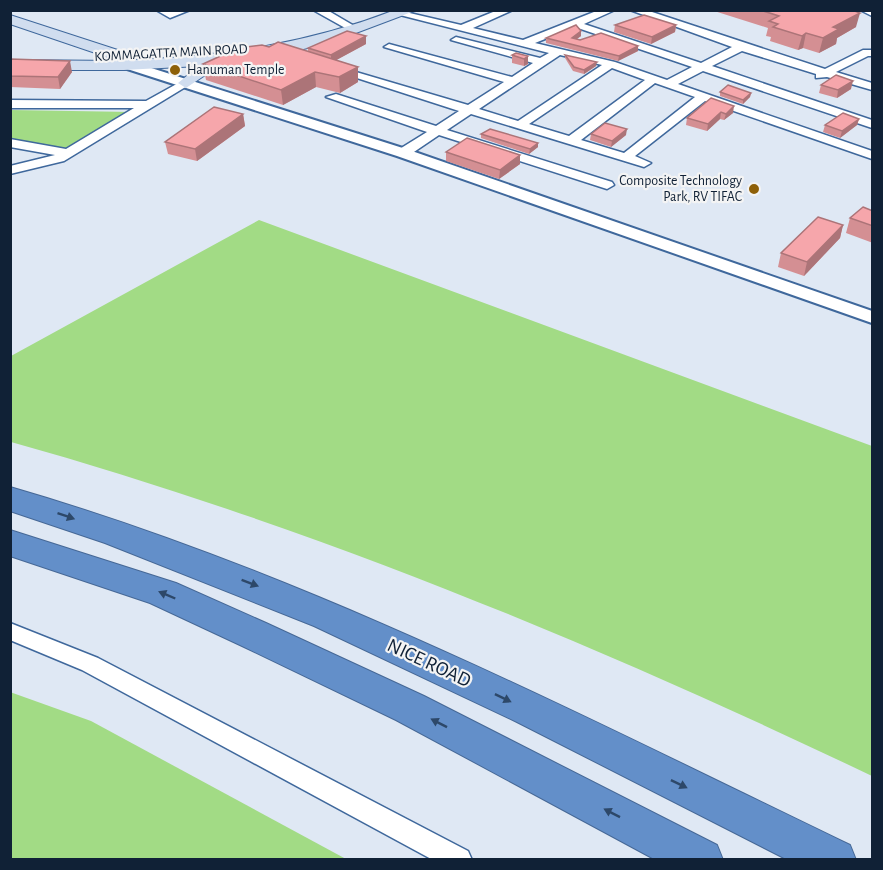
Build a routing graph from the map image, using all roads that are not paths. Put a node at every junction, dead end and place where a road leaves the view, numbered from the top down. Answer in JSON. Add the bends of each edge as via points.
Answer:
{"nodes":[{"id":1,"x":161,"y":10,"type":"edge"},
{"id":2,"x":185,"y":10,"type":"edge"},
{"id":3,"x":318,"y":10,"type":"edge"},
{"id":4,"x":508,"y":10,"type":"edge"},
{"id":5,"x":610,"y":10,"type":"edge"},
{"id":6,"x":635,"y":10,"type":"edge"},
{"id":7,"x":865,"y":10,"type":"edge"},
{"id":8,"x":403,"y":12,"type":"edge"},
{"id":9,"x":873,"y":13,"type":"edge"},
{"id":10,"x":10,"y":20,"type":"edge"},
{"id":11,"x":575,"y":24,"type":"junction"},
{"id":12,"x":351,"y":27,"type":"junction"},
{"id":13,"x":10,"y":28,"type":"edge"},
{"id":14,"x":463,"y":28,"type":"junction"},
{"id":15,"x":456,"y":40,"type":"dead end"},
{"id":16,"x":525,"y":43,"type":"junction"},
{"id":17,"x":389,"y":47,"type":"dead end"},
{"id":18,"x":741,"y":47,"type":"junction"},
{"id":19,"x":280,"y":50,"type":"junction"},
{"id":20,"x":559,"y":51,"type":"junction"},
{"id":21,"x":873,"y":53,"type":"edge"},
{"id":22,"x":221,"y":56,"type":"junction"},
{"id":23,"x":104,"y":57,"type":"junction"},
{"id":24,"x":10,"y":58,"type":"edge"},
{"id":25,"x":299,"y":59,"type":"edge"},
{"id":26,"x":129,"y":61,"type":"junction"},
{"id":27,"x":543,"y":62,"type":"junction"},
{"id":28,"x":611,"y":64,"type":"junction"},
{"id":29,"x":10,"y":65,"type":"edge"},
{"id":30,"x":322,"y":65,"type":"edge"},
{"id":31,"x":701,"y":67,"type":"junction"},
{"id":32,"x":826,"y":73,"type":"junction"},
{"id":33,"x":654,"y":79,"type":"junction"},
{"id":34,"x":514,"y":81,"type":"junction"},
{"id":35,"x":813,"y":81,"type":"dead end"},
{"id":36,"x":186,"y":83,"type":"junction"},
{"id":37,"x":668,"y":84,"type":"junction"},
{"id":38,"x":873,"y":87,"type":"edge"},
{"id":39,"x":704,"y":96,"type":"junction"},
{"id":40,"x":332,"y":97,"type":"dead end"},
{"id":41,"x":10,"y":104,"type":"edge"},
{"id":42,"x":150,"y":105,"type":"junction"},
{"id":43,"x":471,"y":110,"type":"junction"},
{"id":44,"x":873,"y":124,"type":"edge"},
{"id":45,"x":520,"y":125,"type":"junction"},
{"id":46,"x":437,"y":131,"type":"junction"},
{"id":47,"x":572,"y":141,"type":"junction"},
{"id":48,"x":10,"y":143,"type":"edge"},
{"id":49,"x":68,"y":153,"type":"junction"},
{"id":50,"x":403,"y":153,"type":"junction"},
{"id":51,"x":873,"y":156,"type":"edge"},
{"id":52,"x":626,"y":157,"type":"junction"},
{"id":53,"x":644,"y":163,"type":"dead end"},
{"id":54,"x":10,"y":170,"type":"edge"},
{"id":55,"x":607,"y":185,"type":"dead end"},
{"id":56,"x":873,"y":317,"type":"edge"},
{"id":57,"x":10,"y":499,"type":"edge"},
{"id":58,"x":10,"y":543,"type":"edge"},
{"id":59,"x":10,"y":631,"type":"edge"},
{"id":60,"x":459,"y":860,"type":"edge"},
{"id":61,"x":701,"y":860,"type":"edge"},
{"id":62,"x":834,"y":860,"type":"edge"}],
"edges":[{"from":1,"to":2,"type":"street","via":[[170,15]]},
{"from":3,"to":12,"type":"street"},
{"from":4,"to":14,"type":"street"},
{"from":5,"to":11,"type":"street"},
{"from":6,"to":18,"type":"street"},
{"from":7,"to":9,"type":"street"},
{"from":8,"to":12,"type":"main road","name":"KOMMAGATTA MAIN ROAD"},
{"from":8,"to":14,"type":"street"},
{"from":8,"to":19,"type":"main road","name":"KOMMAGATTA MAIN ROAD"},
{"from":10,"to":26,"type":"main road"},
{"from":11,"to":16,"type":"street"},
{"from":11,"to":31,"type":"street"},
{"from":12,"to":22,"type":"main road","name":"KOMMAGATTA MAIN ROAD","via":[[309,40]]},
{"from":13,"to":23,"type":"main road"},
{"from":14,"to":16,"type":"street"},
{"from":15,"to":27,"type":"street"},
{"from":16,"to":20,"type":"street"},
{"from":17,"to":34,"type":"street"},
{"from":18,"to":31,"type":"street"},
{"from":18,"to":32,"type":"street"},
{"from":19,"to":22,"type":"main road","name":"KOMMAGATTA MAIN ROAD"},
{"from":19,"to":25,"type":"street"},
{"from":20,"to":27,"type":"street"},
{"from":20,"to":28,"type":"street"},
{"from":21,"to":32,"type":"street","via":[[867,52]]},
{"from":22,"to":26,"type":"main road","name":"KOMMAGATTA MAIN ROAD"},
{"from":22,"to":26,"type":"main road","name":"KOMMAGATTA MAIN ROAD"},
{"from":22,"to":36,"type":"main road"},
{"from":23,"to":24,"type":"main road","name":"KOMMAGATTA MAIN ROAD"},
{"from":23,"to":26,"type":"main road","name":"KOMMAGATTA MAIN ROAD"},
{"from":26,"to":29,"type":"main road","name":"KOMMAGATTA MAIN ROAD"},
{"from":26,"to":36,"type":"street"},
{"from":27,"to":34,"type":"street"},
{"from":28,"to":33,"type":"street"},
{"from":28,"to":45,"type":"street"},
{"from":30,"to":43,"type":"street"},
{"from":31,"to":37,"type":"street"},
{"from":31,"to":44,"type":"street"},
{"from":32,"to":35,"type":"street"},
{"from":32,"to":38,"type":"street"},
{"from":33,"to":37,"type":"street"},
{"from":33,"to":47,"type":"street"},
{"from":34,"to":43,"type":"street"},
{"from":36,"to":42,"type":"street"},
{"from":36,"to":50,"type":"street"},
{"from":37,"to":39,"type":"street"},
{"from":39,"to":51,"type":"street"},
{"from":39,"to":52,"type":"street"},
{"from":40,"to":46,"type":"street"},
{"from":41,"to":42,"type":"street"},
{"from":42,"to":49,"type":"street"},
{"from":43,"to":45,"type":"street"},
{"from":43,"to":46,"type":"street"},
{"from":45,"to":47,"type":"street"},
{"from":46,"to":50,"type":"street"},
{"from":46,"to":55,"type":"street"},
{"from":47,"to":52,"type":"street"},
{"from":48,"to":49,"type":"street"},
{"from":49,"to":54,"type":"street"},
{"from":50,"to":56,"type":"street"},
{"from":52,"to":53,"type":"street"},
{"from":57,"to":62,"type":"highway","name":"NICE ROAD","one_way":true,"via":[[175,553],[287,597],[440,667]]},
{"from":61,"to":58,"type":"highway","one_way":true,"via":[[410,708],[253,634],[163,593]]},
{"from":59,"to":60,"type":"street","via":[[90,664]]}]}
